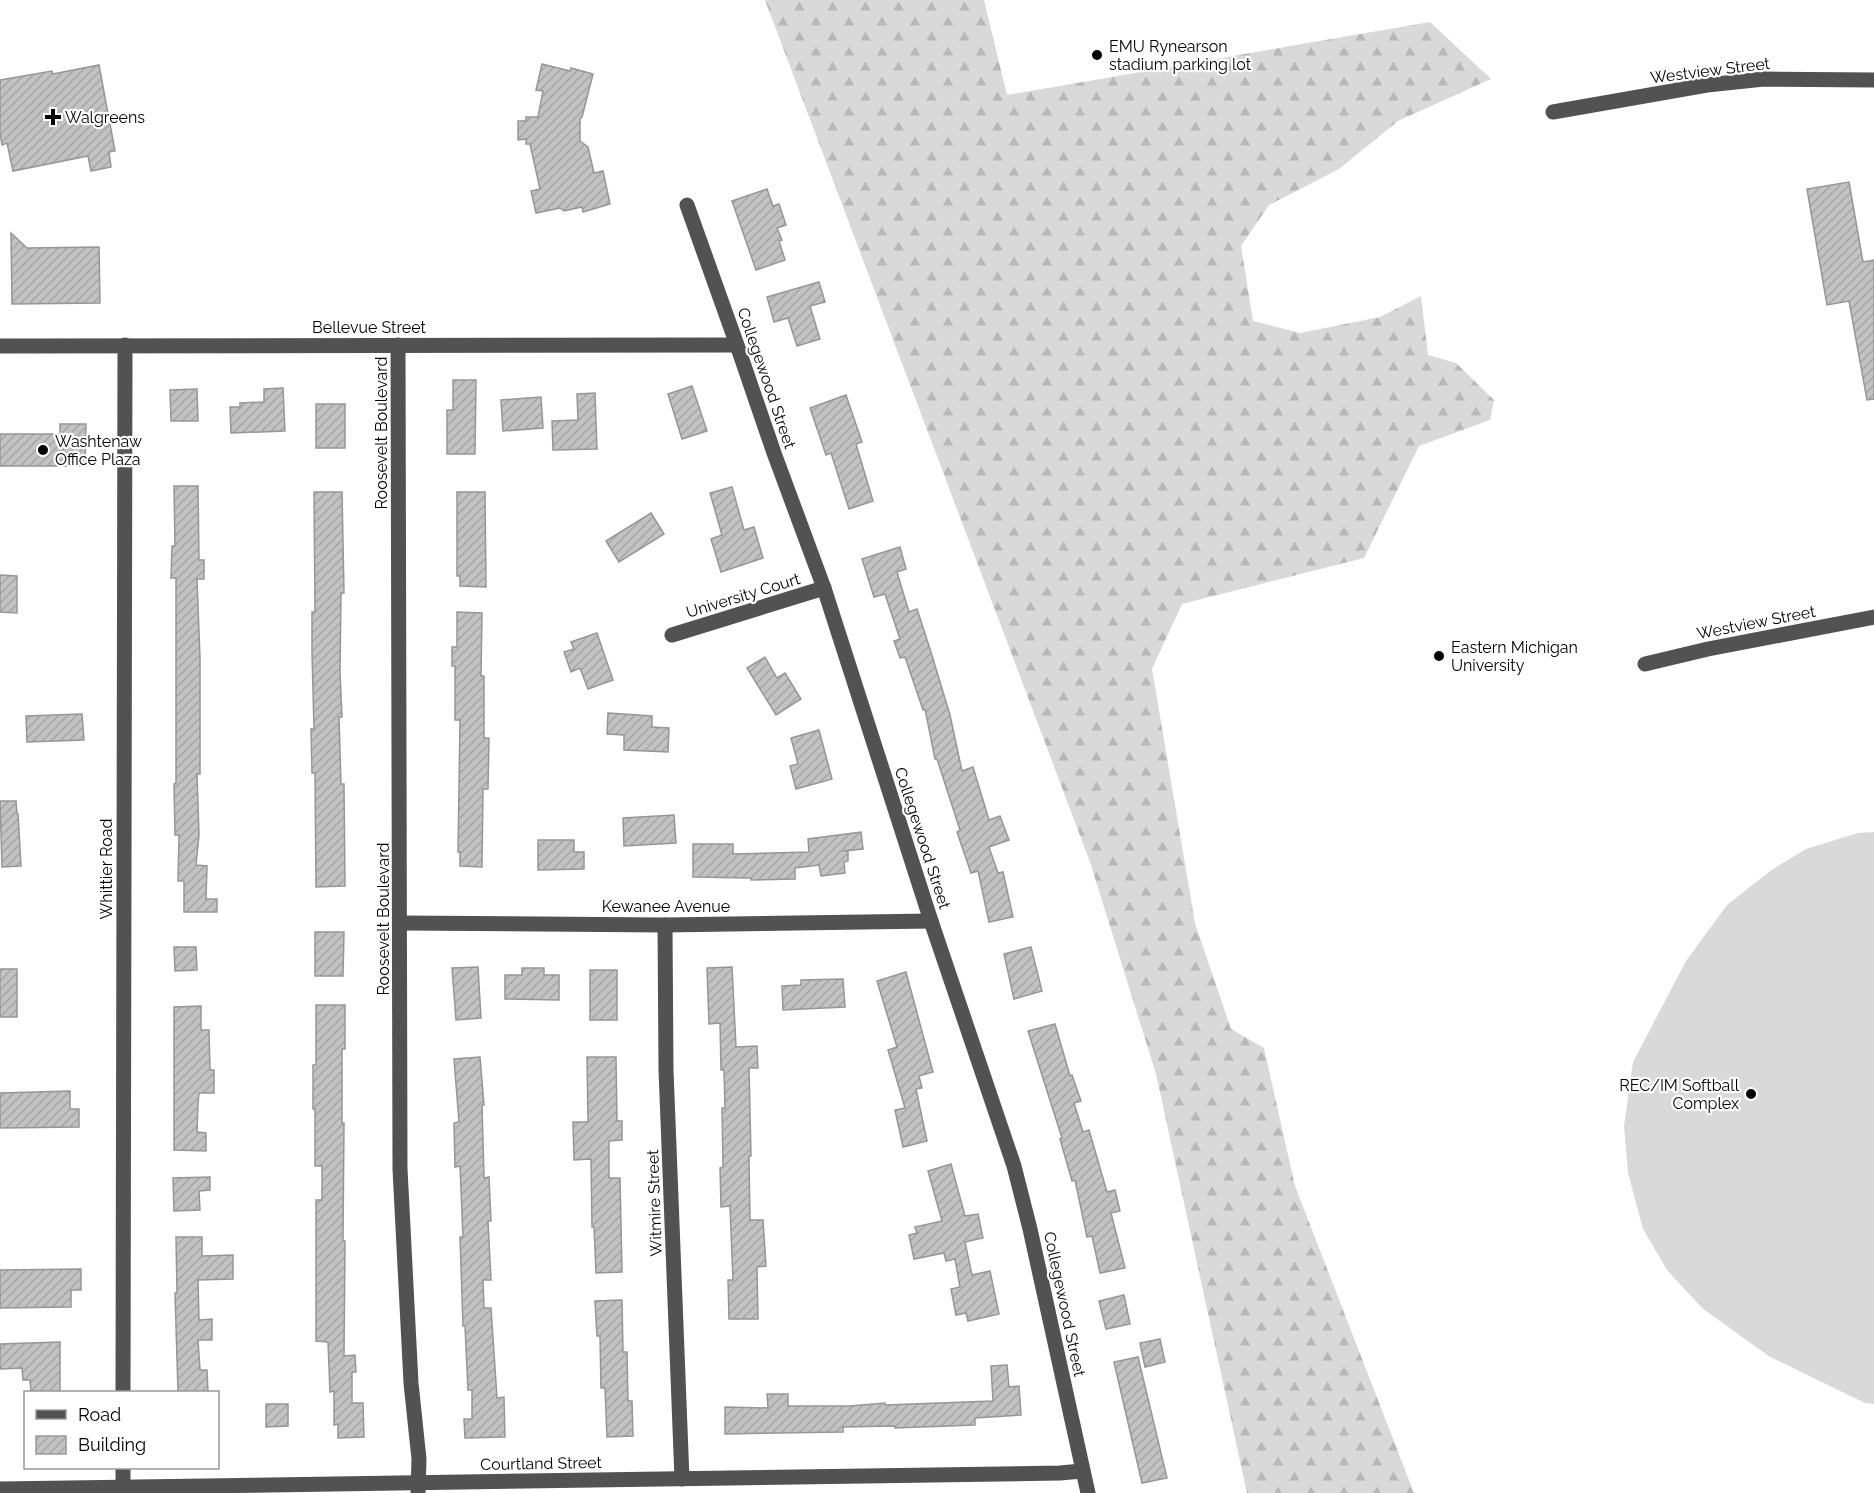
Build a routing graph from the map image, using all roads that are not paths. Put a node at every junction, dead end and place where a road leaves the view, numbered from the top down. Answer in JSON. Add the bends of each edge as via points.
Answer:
{"nodes":[{"id":1,"x":1874,"y":80,"type":"edge"},
{"id":2,"x":1553,"y":112,"type":"dead end"},
{"id":3,"x":687,"y":205,"type":"dead end"},
{"id":4,"x":125,"y":345,"type":"junction"},
{"id":5,"x":398,"y":345,"type":"junction"},
{"id":6,"x":737,"y":345,"type":"junction"},
{"id":7,"x":0,"y":346,"type":"edge"},
{"id":8,"x":824,"y":588,"type":"junction"},
{"id":9,"x":1874,"y":617,"type":"edge"},
{"id":10,"x":672,"y":636,"type":"dead end"},
{"id":11,"x":1645,"y":664,"type":"dead end"},
{"id":12,"x":931,"y":921,"type":"junction"},
{"id":13,"x":401,"y":923,"type":"junction"},
{"id":14,"x":665,"y":925,"type":"junction"},
{"id":15,"x":123,"y":1391,"type":"edge"},
{"id":16,"x":123,"y":1469,"type":"edge"},
{"id":17,"x":1082,"y":1471,"type":"junction"},
{"id":18,"x":682,"y":1479,"type":"junction"},
{"id":19,"x":417,"y":1488,"type":"edge"},
{"id":20,"x":0,"y":1489,"type":"edge"},
{"id":21,"x":123,"y":1490,"type":"edge"},
{"id":22,"x":1088,"y":1493,"type":"edge"}],
"edges":[{"from":1,"to":2,"type":"street","name":"Westview Street","via":[[1764,79]]},
{"from":3,"to":6,"type":"street","name":"Collegewood Street"},
{"from":4,"to":5,"type":"street","name":"Bellevue Street"},
{"from":4,"to":7,"type":"street","name":"Bellevue Street"},
{"from":4,"to":15,"type":"street","name":"Whittier Road"},
{"from":5,"to":6,"type":"street","name":"Bellevue Street"},
{"from":5,"to":13,"type":"street","name":"Roosevelt Boulevard"},
{"from":6,"to":8,"type":"street","name":"Collegewood Street"},
{"from":8,"to":10,"type":"street","name":"University Court"},
{"from":8,"to":12,"type":"street","name":"Collegewood Street"},
{"from":9,"to":11,"type":"street","name":"Westview Street"},
{"from":12,"to":14,"type":"street","name":"Kewanee Avenue"},
{"from":12,"to":17,"type":"street","name":"Collegewood Street","via":[[1014,1166]]},
{"from":13,"to":14,"type":"street","name":"Kewanee Avenue"},
{"from":13,"to":19,"type":"street","name":"Roosevelt Boulevard","via":[[400,1169],[411,1383],[419,1459]]},
{"from":14,"to":18,"type":"street","name":"Witmire Street","via":[[666,1070]]},
{"from":16,"to":21,"type":"street"},
{"from":17,"to":18,"type":"street","name":"Courtland Street"},
{"from":17,"to":22,"type":"street","name":"Collegewood Street"},
{"from":18,"to":19,"type":"street","name":"Courtland Street"},
{"from":19,"to":21,"type":"street","name":"Courtland Street"},
{"from":20,"to":21,"type":"street","name":"Courtland Street"}]}
